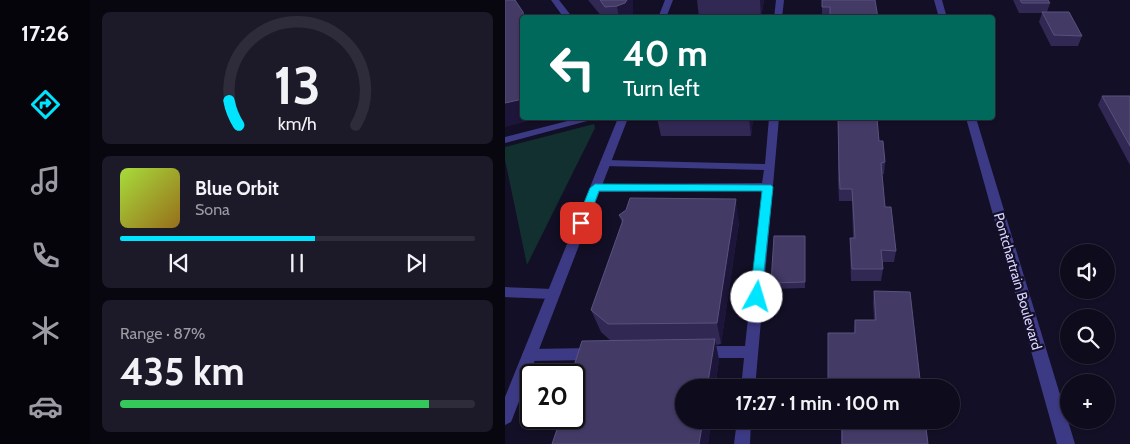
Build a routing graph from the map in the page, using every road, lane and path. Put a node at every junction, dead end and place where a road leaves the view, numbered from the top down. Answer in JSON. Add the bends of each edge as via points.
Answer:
{"nodes":[{"id":1,"x":555,"y":0,"type":"edge"},
{"id":2,"x":669,"y":0,"type":"edge"},
{"id":3,"x":780,"y":0,"type":"edge"},
{"id":4,"x":938,"y":0,"type":"edge"},
{"id":5,"x":567,"y":15,"type":"edge"},
{"id":6,"x":663,"y":15,"type":"edge"},
{"id":7,"x":778,"y":15,"type":"edge"},
{"id":8,"x":942,"y":15,"type":"edge"},
{"id":9,"x":580,"y":120,"type":"edge"},
{"id":10,"x":622,"y":120,"type":"edge"},
{"id":11,"x":774,"y":120,"type":"edge"},
{"id":12,"x":972,"y":120,"type":"edge"},
{"id":13,"x":505,"y":140,"type":"edge"},
{"id":14,"x":605,"y":163,"type":"junction"},
{"id":15,"x":769,"y":167,"type":"junction"},
{"id":16,"x":768,"y":187,"type":"junction"},
{"id":17,"x":595,"y":188,"type":"junction"},
{"id":18,"x":505,"y":292,"type":"edge"},
{"id":19,"x":553,"y":294,"type":"junction"},
{"id":20,"x":751,"y":352,"type":"junction"},
{"id":21,"x":692,"y":353,"type":"edge"},
{"id":22,"x":603,"y":354,"type":"edge"},
{"id":23,"x":529,"y":355,"type":"junction"},
{"id":24,"x":749,"y":379,"type":"edge"},
{"id":25,"x":505,"y":417,"type":"edge"},
{"id":26,"x":743,"y":429,"type":"edge"},
{"id":27,"x":742,"y":444,"type":"edge"},
{"id":28,"x":1066,"y":444,"type":"edge"}],
"edges":[{"from":1,"to":5,"type":"street"},
{"from":2,"to":6,"type":"street"},
{"from":3,"to":7,"type":"lane"},
{"from":4,"to":8,"type":"street"},
{"from":9,"to":13,"type":"lane"},
{"from":10,"to":14,"type":"street"},
{"from":11,"to":15,"type":"lane"},
{"from":12,"to":28,"type":"street","name":"Pontchartrain Boulevard"},
{"from":14,"to":15,"type":"lane"},
{"from":14,"to":17,"type":"street"},
{"from":15,"to":16,"type":"lane"},
{"from":16,"to":17,"type":"lane"},
{"from":16,"to":20,"type":"lane"},
{"from":17,"to":19,"type":"street"},
{"from":18,"to":19,"type":"lane"},
{"from":19,"to":23,"type":"street"},
{"from":20,"to":21,"type":"lane"},
{"from":20,"to":24,"type":"lane"},
{"from":22,"to":23,"type":"lane"},
{"from":23,"to":25,"type":"street"},
{"from":26,"to":27,"type":"lane"}]}
